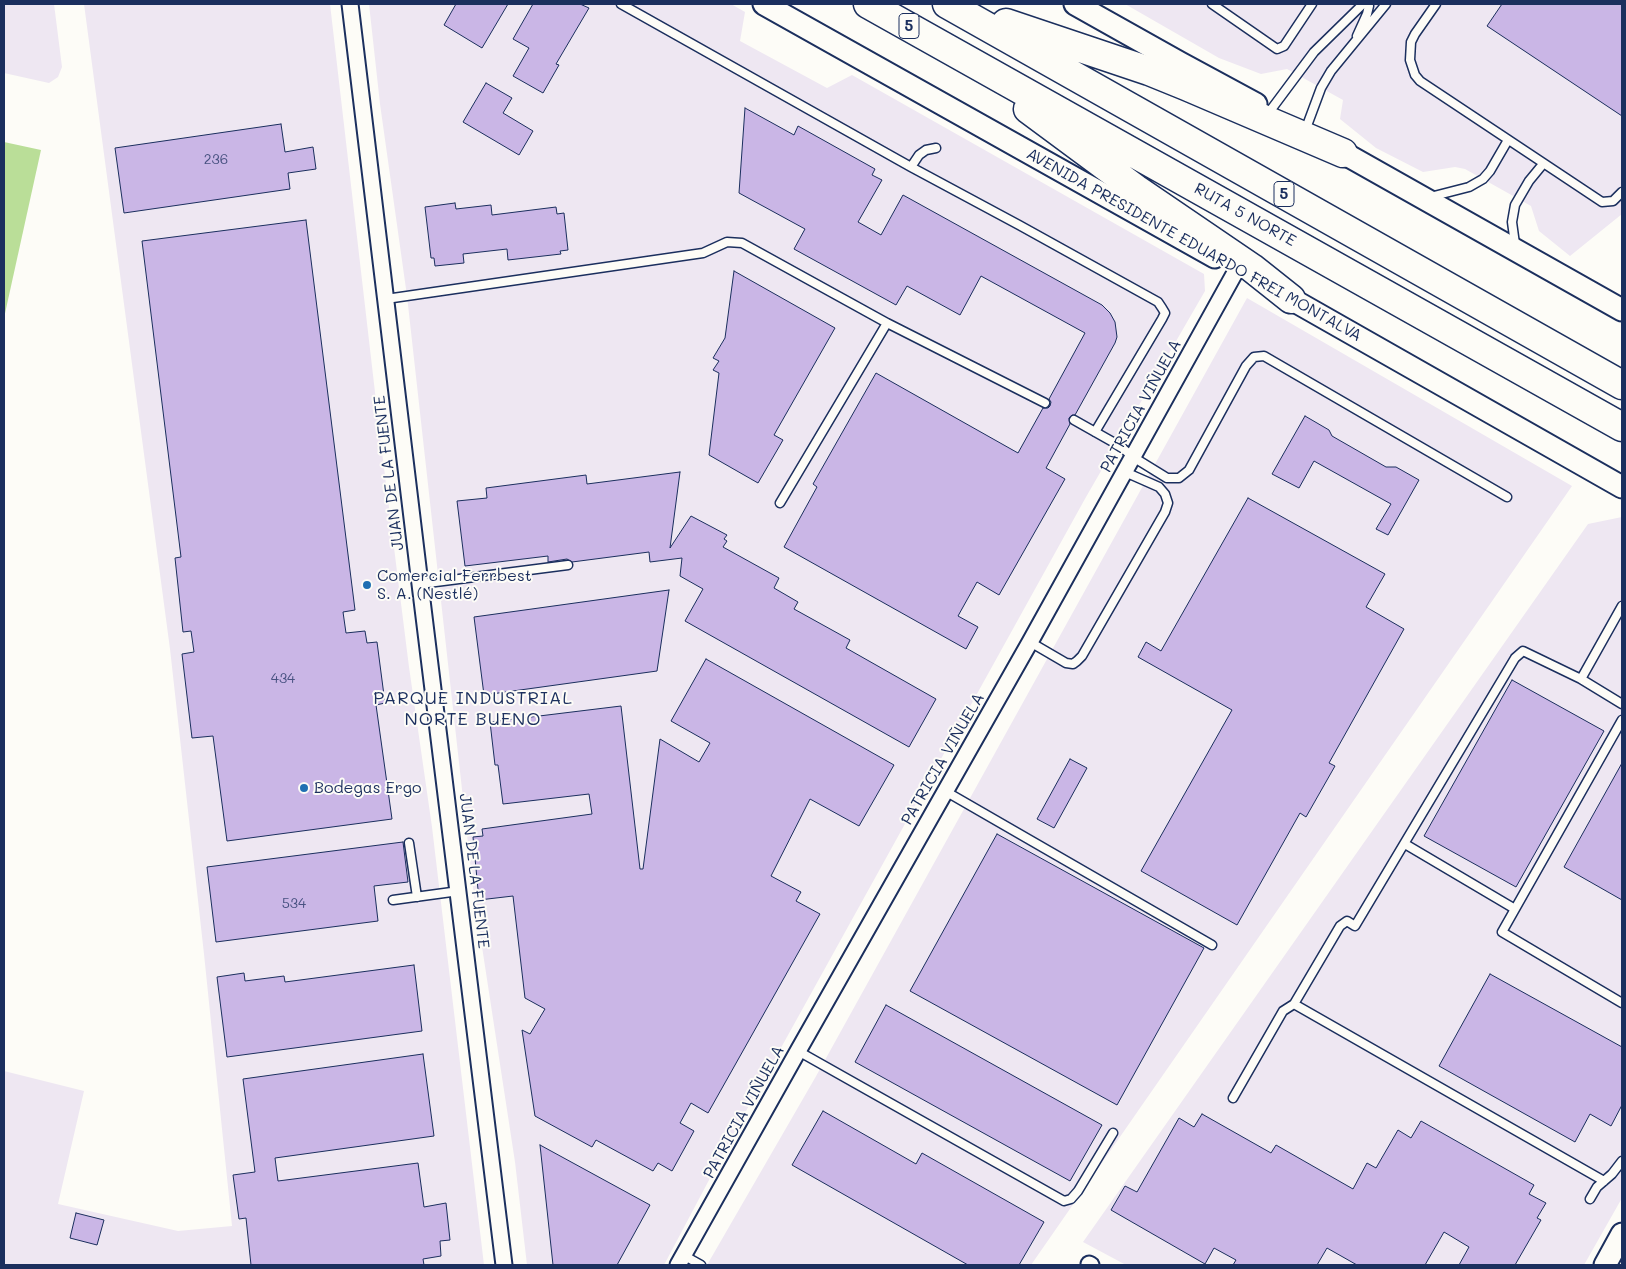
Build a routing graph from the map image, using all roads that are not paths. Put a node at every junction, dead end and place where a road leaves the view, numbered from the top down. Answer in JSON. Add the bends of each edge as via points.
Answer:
{"nodes":[{"id":1,"x":350,"y":4,"type":"edge"},
{"id":2,"x":621,"y":4,"type":"edge"},
{"id":3,"x":764,"y":4,"type":"edge"},
{"id":4,"x":868,"y":4,"type":"edge"},
{"id":5,"x":946,"y":4,"type":"edge"},
{"id":6,"x":953,"y":4,"type":"edge"},
{"id":7,"x":1075,"y":4,"type":"edge"},
{"id":8,"x":1212,"y":4,"type":"edge"},
{"id":9,"x":1312,"y":4,"type":"edge"},
{"id":10,"x":1362,"y":4,"type":"edge"},
{"id":11,"x":1368,"y":4,"type":"edge"},
{"id":12,"x":1436,"y":4,"type":"edge"},
{"id":13,"x":1385,"y":5,"type":"edge"},
{"id":14,"x":1354,"y":43,"type":"junction"},
{"id":15,"x":949,"y":48,"type":"junction"},
{"id":16,"x":1270,"y":111,"type":"junction"},
{"id":17,"x":1304,"y":131,"type":"junction"},
{"id":18,"x":1508,"y":140,"type":"junction"},
{"id":19,"x":936,"y":148,"type":"dead end"},
{"id":20,"x":1343,"y":153,"type":"junction"},
{"id":21,"x":1543,"y":164,"type":"junction"},
{"id":22,"x":911,"y":167,"type":"junction"},
{"id":23,"x":1622,"y":192,"type":"edge"},
{"id":24,"x":1423,"y":198,"type":"junction"},
{"id":25,"x":1517,"y":251,"type":"junction"},
{"id":26,"x":1237,"y":269,"type":"junction"},
{"id":27,"x":386,"y":299,"type":"junction"},
{"id":28,"x":1291,"y":299,"type":"junction"},
{"id":29,"x":1622,"y":310,"type":"edge"},
{"id":30,"x":887,"y":323,"type":"junction"},
{"id":31,"x":1622,"y":384,"type":"edge"},
{"id":32,"x":1044,"y":403,"type":"dead end"},
{"id":33,"x":1074,"y":420,"type":"dead end"},
{"id":34,"x":1622,"y":427,"type":"edge"},
{"id":35,"x":1095,"y":432,"type":"junction"},
{"id":36,"x":1133,"y":457,"type":"junction"},
{"id":37,"x":1125,"y":472,"type":"junction"},
{"id":38,"x":1622,"y":487,"type":"edge"},
{"id":39,"x":1507,"y":497,"type":"dead end"},
{"id":40,"x":780,"y":503,"type":"dead end"},
{"id":41,"x":568,"y":565,"type":"dead end"},
{"id":42,"x":420,"y":584,"type":"junction"},
{"id":43,"x":1622,"y":606,"type":"edge"},
{"id":44,"x":1030,"y":642,"type":"junction"},
{"id":45,"x":1580,"y":679,"type":"junction"},
{"id":46,"x":1622,"y":704,"type":"edge"},
{"id":47,"x":1622,"y":720,"type":"edge"},
{"id":48,"x":945,"y":791,"type":"junction"},
{"id":49,"x":409,"y":843,"type":"dead end"},
{"id":50,"x":1405,"y":844,"type":"junction"},
{"id":51,"x":459,"y":890,"type":"junction"},
{"id":52,"x":417,"y":897,"type":"junction"},
{"id":53,"x":393,"y":900,"type":"dead end"},
{"id":54,"x":1515,"y":909,"type":"junction"},
{"id":55,"x":1212,"y":945,"type":"dead end"},
{"id":56,"x":1622,"y":1003,"type":"edge"},
{"id":57,"x":1294,"y":1004,"type":"junction"},
{"id":58,"x":798,"y":1051,"type":"junction"},
{"id":59,"x":1233,"y":1098,"type":"dead end"},
{"id":60,"x":1113,"y":1133,"type":"dead end"},
{"id":61,"x":1622,"y":1161,"type":"edge"},
{"id":62,"x":1604,"y":1181,"type":"junction"},
{"id":63,"x":1590,"y":1200,"type":"dead end"},
{"id":64,"x":1622,"y":1234,"type":"edge"},
{"id":65,"x":681,"y":1260,"type":"edge"},
{"id":66,"x":504,"y":1265,"type":"edge"},
{"id":67,"x":701,"y":1265,"type":"edge"},
{"id":68,"x":1604,"y":1265,"type":"edge"}],
"edges":[{"from":1,"to":27,"type":"street","name":"JUAN DE LA FUENTE"},
{"from":2,"to":22,"type":"lane"},
{"from":3,"to":26,"type":"main road","name":"AVENIDA PRESIDENTE EDUARDO FREI MONTALVA"},
{"from":4,"to":15,"type":"highway","name":"RUTA 5 NORTE","number":"5"},
{"from":5,"to":31,"type":"highway","number":"5"},
{"from":6,"to":20,"type":"highway","via":[[1186,86]]},
{"from":7,"to":16,"type":"main road"},
{"from":8,"to":9,"type":"lane","via":[[1277,49],[1284,46]]},
{"from":10,"to":16,"type":"lane","via":[[1314,52]]},
{"from":11,"to":14,"type":"lane"},
{"from":12,"to":18,"type":"lane","via":[[1411,42],[1410,60],[1415,75],[1426,86]]},
{"from":13,"to":14,"type":"lane"},
{"from":14,"to":17,"type":"lane","via":[[1321,88]]},
{"from":15,"to":28,"type":"highway","via":[[1057,131]]},
{"from":15,"to":34,"type":"highway","name":"RUTA 5 NORTE","number":"5"},
{"from":16,"to":17,"type":"main road"},
{"from":17,"to":20,"type":"main road"},
{"from":18,"to":21,"type":"lane"},
{"from":18,"to":24,"type":"lane","via":[[1483,179],[1469,187]]},
{"from":19,"to":22,"type":"lane","via":[[919,155]]},
{"from":20,"to":24,"type":"main road"},
{"from":21,"to":23,"type":"lane","via":[[1602,202],[1612,201]]},
{"from":21,"to":25,"type":"lane","via":[[1528,181],[1515,205],[1512,231]]},
{"from":22,"to":35,"type":"lane","via":[[1158,302],[1165,314]]},
{"from":24,"to":25,"type":"main road"},
{"from":25,"to":29,"type":"main road"},
{"from":26,"to":28,"type":"main road","name":"AVENIDA PRESIDENTE EDUARDO FREI MONTALVA"},
{"from":26,"to":36,"type":"street","name":"PATRICIA VIÑUELA"},
{"from":27,"to":30,"type":"lane","via":[[703,253],[727,242],[742,243]]},
{"from":27,"to":42,"type":"street","name":"JUAN DE LA FUENTE"},
{"from":28,"to":38,"type":"main road","name":"AVENIDA PRESIDENTE EDUARDO FREI MONTALVA"},
{"from":30,"to":32,"type":"lane"},
{"from":30,"to":40,"type":"lane"},
{"from":33,"to":35,"type":"lane"},
{"from":35,"to":36,"type":"lane"},
{"from":36,"to":37,"type":"street","name":"PATRICIA VIÑUELA"},
{"from":36,"to":39,"type":"lane","via":[[1166,478],[1179,478],[1189,470],[1246,366],[1254,357],[1264,356]]},
{"from":37,"to":44,"type":"street","name":"PATRICIA VIÑUELA"},
{"from":37,"to":44,"type":"lane","via":[[1159,487],[1168,503],[1165,512],[1082,656],[1074,664],[1066,663]]},
{"from":41,"to":42,"type":"lane"},
{"from":42,"to":51,"type":"street","name":"JUAN DE LA FUENTE"},
{"from":43,"to":45,"type":"lane"},
{"from":44,"to":48,"type":"street","name":"PATRICIA VIÑUELA"},
{"from":45,"to":46,"type":"lane"},
{"from":45,"to":50,"type":"lane","via":[[1523,652],[1515,658]]},
{"from":47,"to":54,"type":"lane"},
{"from":48,"to":55,"type":"lane"},
{"from":48,"to":58,"type":"street","name":"PATRICIA VIÑUELA"},
{"from":49,"to":52,"type":"lane"},
{"from":50,"to":54,"type":"lane"},
{"from":50,"to":57,"type":"lane","via":[[1355,926],[1347,921],[1340,926]]},
{"from":51,"to":52,"type":"lane"},
{"from":51,"to":66,"type":"street","name":"JUAN DE LA FUENTE"},
{"from":52,"to":53,"type":"lane"},
{"from":54,"to":56,"type":"lane","via":[[1502,932]]},
{"from":57,"to":59,"type":"lane","via":[[1283,1011]]},
{"from":57,"to":62,"type":"lane"},
{"from":58,"to":60,"type":"lane","via":[[1064,1202],[1078,1191]]},
{"from":58,"to":65,"type":"street","name":"PATRICIA VIÑUELA"},
{"from":61,"to":62,"type":"lane"},
{"from":62,"to":63,"type":"lane"},
{"from":64,"to":68,"type":"main road"},
{"from":65,"to":67,"type":"lane"}]}
